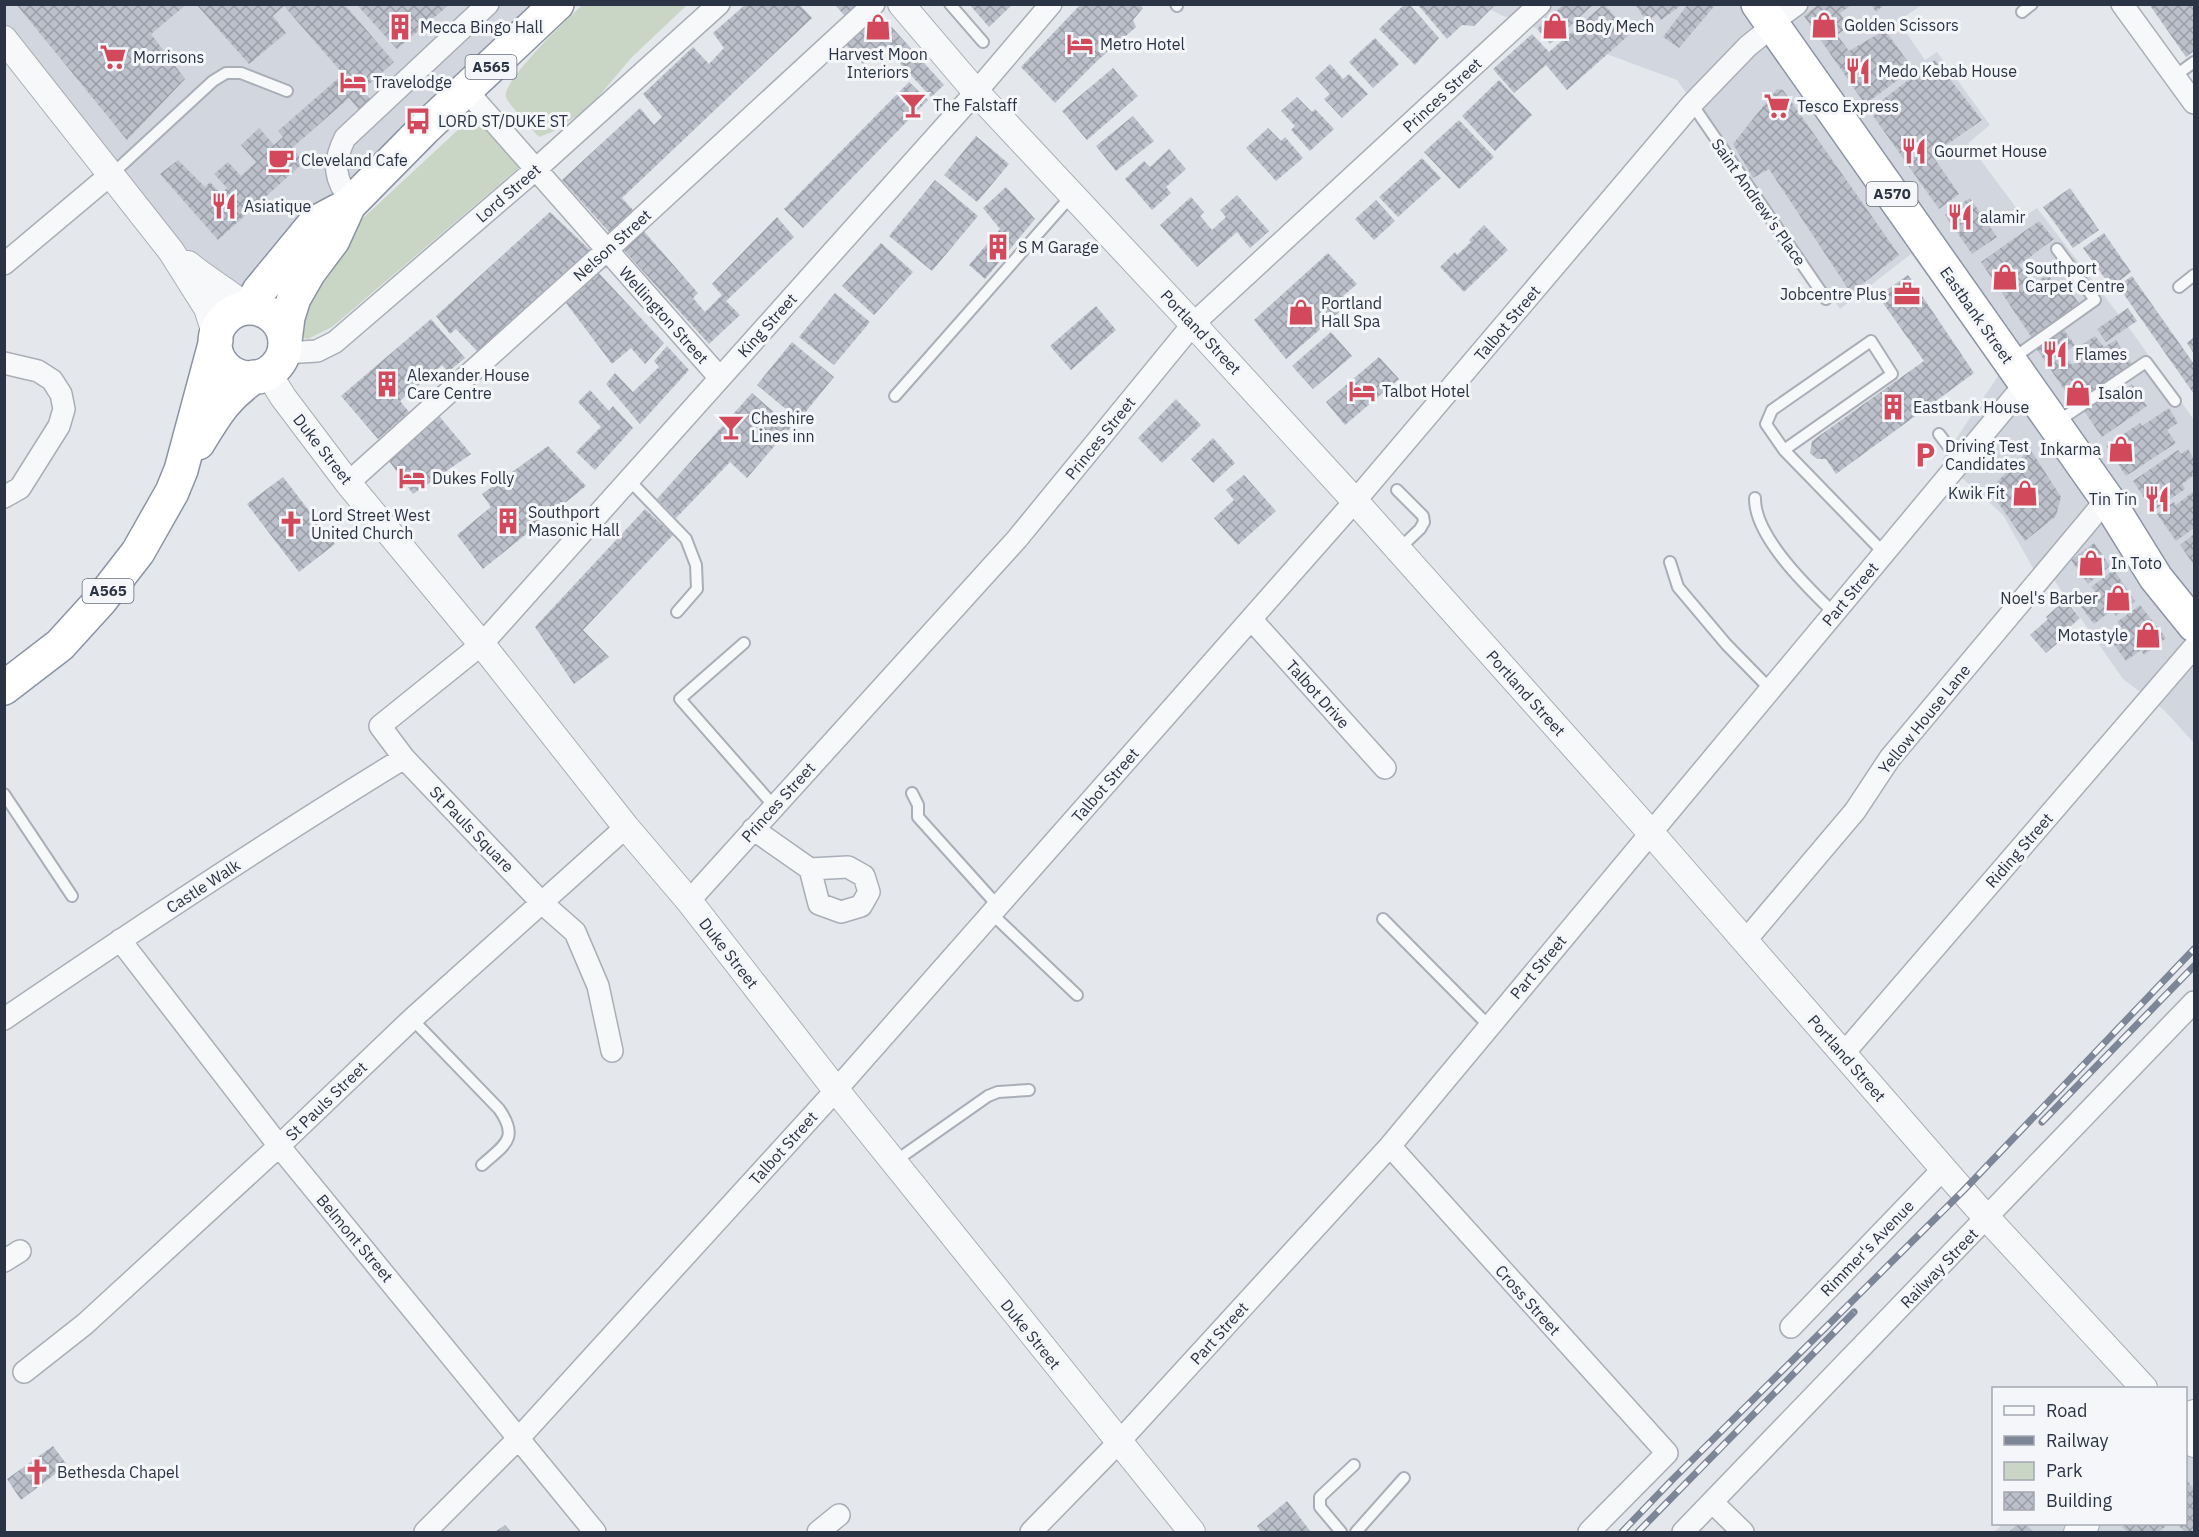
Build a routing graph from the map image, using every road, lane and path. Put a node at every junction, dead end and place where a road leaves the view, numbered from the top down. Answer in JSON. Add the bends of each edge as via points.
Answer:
{"nodes":[{"id":1,"x":488,"y":4,"type":"edge"},
{"id":2,"x":557,"y":4,"type":"edge"},
{"id":3,"x":719,"y":4,"type":"edge"},
{"id":4,"x":874,"y":4,"type":"edge"},
{"id":5,"x":901,"y":4,"type":"edge"},
{"id":6,"x":950,"y":4,"type":"edge"},
{"id":7,"x":1051,"y":4,"type":"edge"},
{"id":8,"x":1797,"y":4,"type":"edge"},
{"id":9,"x":2032,"y":4,"type":"edge"},
{"id":10,"x":2122,"y":4,"type":"edge"},
{"id":11,"x":1533,"y":7,"type":"edge"},
{"id":12,"x":2022,"y":12,"type":"dead end"},
{"id":13,"x":1767,"y":18,"type":"edge"},
{"id":14,"x":4,"y":39,"type":"edge"},
{"id":15,"x":982,"y":42,"type":"dead end"},
{"id":16,"x":2194,"y":62,"type":"edge"},
{"id":17,"x":2175,"y":76,"type":"junction"},
{"id":18,"x":466,"y":90,"type":"junction"},
{"id":19,"x":287,"y":91,"type":"dead end"},
{"id":20,"x":976,"y":92,"type":"junction"},
{"id":21,"x":2194,"y":103,"type":"edge"},
{"id":22,"x":1692,"y":105,"type":"junction"},
{"id":23,"x":535,"y":170,"type":"junction"},
{"id":24,"x":110,"y":176,"type":"junction"},
{"id":25,"x":1072,"y":195,"type":"junction"},
{"id":26,"x":350,"y":204,"type":"junction"},
{"id":27,"x":2057,"y":249,"type":"dead end"},
{"id":28,"x":171,"y":250,"type":"junction"},
{"id":29,"x":607,"y":250,"type":"junction"},
{"id":30,"x":4,"y":264,"type":"edge"},
{"id":31,"x":2194,"y":275,"type":"edge"},
{"id":32,"x":2179,"y":286,"type":"dead end"},
{"id":33,"x":1826,"y":299,"type":"dead end"},
{"id":34,"x":248,"y":308,"type":"junction"},
{"id":35,"x":1193,"y":324,"type":"junction"},
{"id":36,"x":216,"y":338,"type":"junction"},
{"id":37,"x":273,"y":361,"type":"junction"},
{"id":38,"x":4,"y":363,"type":"edge"},
{"id":39,"x":2018,"y":372,"type":"junction"},
{"id":40,"x":720,"y":378,"type":"junction"},
{"id":41,"x":895,"y":396,"type":"dead end"},
{"id":42,"x":2175,"y":401,"type":"dead end"},
{"id":43,"x":2054,"y":424,"type":"junction"},
{"id":44,"x":1939,"y":435,"type":"dead end"},
{"id":45,"x":1784,"y":450,"type":"junction"},
{"id":46,"x":1960,"y":462,"type":"junction"},
{"id":47,"x":181,"y":470,"type":"junction"},
{"id":48,"x":629,"y":480,"type":"junction"},
{"id":49,"x":348,"y":483,"type":"junction"},
{"id":50,"x":1397,"y":490,"type":"dead end"},
{"id":51,"x":4,"y":496,"type":"edge"},
{"id":52,"x":1755,"y":498,"type":"dead end"},
{"id":53,"x":2107,"y":499,"type":"junction"},
{"id":54,"x":1355,"y":501,"type":"junction"},
{"id":55,"x":1398,"y":549,"type":"junction"},
{"id":56,"x":1884,"y":553,"type":"junction"},
{"id":57,"x":1670,"y":562,"type":"dead end"},
{"id":58,"x":677,"y":612,"type":"dead end"},
{"id":59,"x":1834,"y":613,"type":"junction"},
{"id":60,"x":2192,"y":617,"type":"edge"},
{"id":61,"x":1251,"y":619,"type":"junction"},
{"id":62,"x":744,"y":643,"type":"dead end"},
{"id":63,"x":482,"y":644,"type":"junction"},
{"id":64,"x":2194,"y":647,"type":"edge"},
{"id":65,"x":4,"y":688,"type":"edge"},
{"id":66,"x":1770,"y":689,"type":"junction"},
{"id":67,"x":404,"y":758,"type":"junction"},
{"id":68,"x":1385,"y":768,"type":"dead end"},
{"id":69,"x":912,"y":793,"type":"dead end"},
{"id":70,"x":4,"y":794,"type":"edge"},
{"id":71,"x":774,"y":806,"type":"junction"},
{"id":72,"x":627,"y":826,"type":"junction"},
{"id":73,"x":753,"y":829,"type":"junction"},
{"id":74,"x":1651,"y":833,"type":"junction"},
{"id":75,"x":810,"y":869,"type":"dead end"},
{"id":76,"x":72,"y":896,"type":"dead end"},
{"id":77,"x":688,"y":901,"type":"junction"},
{"id":78,"x":542,"y":903,"type":"junction"},
{"id":79,"x":995,"y":910,"type":"junction"},
{"id":80,"x":1383,"y":918,"type":"dead end"},
{"id":81,"x":120,"y":940,"type":"junction"},
{"id":82,"x":1745,"y":941,"type":"junction"},
{"id":83,"x":1077,"y":995,"type":"dead end"},
{"id":84,"x":2194,"y":1002,"type":"edge"},
{"id":85,"x":4,"y":1019,"type":"edge"},
{"id":86,"x":412,"y":1019,"type":"junction"},
{"id":87,"x":1489,"y":1026,"type":"junction"},
{"id":88,"x":612,"y":1051,"type":"dead end"},
{"id":89,"x":1844,"y":1053,"type":"junction"},
{"id":90,"x":836,"y":1090,"type":"junction"},
{"id":91,"x":1029,"y":1090,"type":"dead end"},
{"id":92,"x":279,"y":1146,"type":"junction"},
{"id":93,"x":1390,"y":1146,"type":"junction"},
{"id":94,"x":894,"y":1163,"type":"junction"},
{"id":95,"x":482,"y":1165,"type":"dead end"},
{"id":96,"x":1943,"y":1169,"type":"junction"},
{"id":97,"x":1987,"y":1219,"type":"junction"},
{"id":98,"x":1791,"y":1328,"type":"dead end"},
{"id":99,"x":24,"y":1372,"type":"dead end"},
{"id":100,"x":2142,"y":1387,"type":"edge"},
{"id":101,"x":519,"y":1438,"type":"junction"},
{"id":102,"x":1118,"y":1443,"type":"junction"},
{"id":103,"x":1354,"y":1465,"type":"dead end"},
{"id":104,"x":1404,"y":1478,"type":"dead end"},
{"id":105,"x":1712,"y":1502,"type":"junction"},
{"id":106,"x":839,"y":1515,"type":"dead end"},
{"id":107,"x":425,"y":1533,"type":"edge"},
{"id":108,"x":595,"y":1533,"type":"edge"},
{"id":109,"x":818,"y":1533,"type":"edge"},
{"id":110,"x":1031,"y":1533,"type":"edge"},
{"id":111,"x":1192,"y":1533,"type":"edge"},
{"id":112,"x":1341,"y":1533,"type":"edge"},
{"id":113,"x":1356,"y":1533,"type":"edge"},
{"id":114,"x":1589,"y":1533,"type":"edge"},
{"id":115,"x":1683,"y":1533,"type":"edge"},
{"id":116,"x":1743,"y":1533,"type":"edge"}],
"edges":[{"from":1,"to":26,"type":"street","via":[[345,138],[336,174]]},
{"from":2,"to":18,"type":"highway","number":"A565"},
{"from":3,"to":23,"type":"street","name":"Lord Street"},
{"from":4,"to":29,"type":"street","name":"Nelson Street"},
{"from":5,"to":20,"type":"street","name":"Portland Street"},
{"from":6,"to":15,"type":"lane"},
{"from":7,"to":20,"type":"street","name":"King Street"},
{"from":8,"to":13,"type":"street","name":"Talbot Street"},
{"from":9,"to":12,"type":"lane"},
{"from":10,"to":17,"type":"street"},
{"from":11,"to":35,"type":"street","name":"Princes Street"},
{"from":13,"to":22,"type":"street","name":"Talbot Street","via":[[1748,46]]},
{"from":13,"to":39,"type":"highway","name":"Eastbank Street","number":"A570"},
{"from":14,"to":24,"type":"street"},
{"from":16,"to":17,"type":"lane"},
{"from":17,"to":21,"type":"street"},
{"from":18,"to":23,"type":"street","name":"Wellington Street"},
{"from":18,"to":26,"type":"highway","number":"A565"},
{"from":19,"to":24,"type":"lane","via":[[241,73],[226,73]]},
{"from":20,"to":25,"type":"street","name":"Portland Street"},
{"from":20,"to":40,"type":"street","name":"King Street"},
{"from":22,"to":33,"type":"lane","name":"Saint Andrew's Place"},
{"from":22,"to":54,"type":"street","name":"Talbot Street"},
{"from":23,"to":29,"type":"street","name":"Wellington Street"},
{"from":23,"to":37,"type":"street","name":"Lord Street","via":[[335,342],[317,351]]},
{"from":24,"to":28,"type":"street"},
{"from":24,"to":30,"type":"street"},
{"from":25,"to":35,"type":"street","name":"Portland Street"},
{"from":25,"to":41,"type":"lane"},
{"from":26,"to":34,"type":"highway","number":"A565","via":[[315,223]]},
{"from":26,"to":37,"type":"highway","number":"A565","via":[[333,240],[294,298]]},
{"from":27,"to":39,"type":"lane","via":[[2095,300]]},
{"from":28,"to":34,"type":"street"},
{"from":28,"to":36,"type":"street","via":[[207,308]]},
{"from":29,"to":40,"type":"street","name":"Wellington Street"},
{"from":29,"to":49,"type":"street","name":"Nelson Street"},
{"from":31,"to":32,"type":"lane"},
{"from":34,"to":36,"type":"highway","number":"A565","via":[[230,315]]},
{"from":34,"to":37,"type":"highway","via":[[272,315],[283,330]]},
{"from":35,"to":54,"type":"street","name":"Portland Street"},
{"from":35,"to":71,"type":"street","name":"Princes Street","via":[[1017,539]]},
{"from":36,"to":37,"type":"highway","via":[[224,366],[240,376]]},
{"from":36,"to":47,"type":"highway","number":"A565"},
{"from":37,"to":47,"type":"highway","number":"A565","via":[[224,402]]},
{"from":37,"to":49,"type":"street","name":"Duke Street","via":[[283,397]]},
{"from":38,"to":51,"type":"street","via":[[38,371],[52,380],[64,409],[59,426],[20,488]]},
{"from":39,"to":43,"type":"highway","name":"Eastbank Street","number":"A570"},
{"from":39,"to":46,"type":"street","name":"Part Street"},
{"from":40,"to":48,"type":"street","name":"King Street"},
{"from":42,"to":43,"type":"lane","via":[[2146,362]]},
{"from":43,"to":53,"type":"highway","name":"Eastbank Street","number":"A570"},
{"from":44,"to":46,"type":"lane"},
{"from":45,"to":45,"type":"lane","via":[[1766,424],[1772,410],[1871,341],[1892,374]]},
{"from":45,"to":56,"type":"lane"},
{"from":46,"to":56,"type":"street","name":"Part Street"},
{"from":47,"to":65,"type":"highway","number":"A565","via":[[138,552],[100,601],[60,645]]},
{"from":48,"to":58,"type":"lane","via":[[686,540],[696,565],[697,588]]},
{"from":48,"to":63,"type":"street","name":"King Street"},
{"from":49,"to":63,"type":"street","name":"Duke Street"},
{"from":50,"to":55,"type":"lane","via":[[1423,516],[1424,522]]},
{"from":52,"to":59,"type":"lane","via":[[1759,518],[1784,559]]},
{"from":53,"to":60,"type":"highway","name":"Eastbank Street","number":"A570","via":[[2157,578]]},
{"from":53,"to":82,"type":"street","name":"Yellow House Lane","via":[[1890,758],[1855,811]]},
{"from":54,"to":55,"type":"street","name":"Portland Street"},
{"from":54,"to":61,"type":"street","name":"Talbot Street"},
{"from":55,"to":74,"type":"street","name":"Portland Street"},
{"from":56,"to":59,"type":"street","name":"Part Street"},
{"from":57,"to":66,"type":"lane","via":[[1678,587]]},
{"from":59,"to":66,"type":"street","name":"Part Street"},
{"from":61,"to":68,"type":"street","name":"Talbot Drive"},
{"from":61,"to":79,"type":"street","name":"Talbot Street"},
{"from":62,"to":71,"type":"lane","via":[[680,699]]},
{"from":63,"to":67,"type":"street","name":"St Pauls Square","via":[[380,726]]},
{"from":63,"to":72,"type":"street","name":"Duke Street"},
{"from":64,"to":89,"type":"street","name":"Riding Street"},
{"from":66,"to":74,"type":"street","name":"Part Street"},
{"from":67,"to":78,"type":"street","name":"St Pauls Square"},
{"from":67,"to":81,"type":"street","name":"Castle Walk"},
{"from":69,"to":79,"type":"lane","via":[[918,817]]},
{"from":70,"to":76,"type":"lane"},
{"from":71,"to":73,"type":"street","name":"Princes Street"},
{"from":72,"to":77,"type":"street","name":"Duke Street"},
{"from":72,"to":78,"type":"street","name":"St Pauls Street"},
{"from":73,"to":75,"type":"street"},
{"from":73,"to":77,"type":"street","name":"Princes Street"},
{"from":74,"to":82,"type":"street","name":"Portland Street"},
{"from":74,"to":87,"type":"street","name":"Part Street"},
{"from":77,"to":90,"type":"street","name":"Duke Street"},
{"from":78,"to":86,"type":"street","name":"St Pauls Street"},
{"from":78,"to":88,"type":"street","name":"St Pauls Square","via":[[575,932],[598,986]]},
{"from":79,"to":83,"type":"lane"},
{"from":79,"to":90,"type":"street","name":"Talbot Street"},
{"from":80,"to":87,"type":"lane"},
{"from":81,"to":85,"type":"street","name":"Castle Walk"},
{"from":81,"to":92,"type":"street","name":"Belmont Street"},
{"from":82,"to":89,"type":"street","name":"Portland Street"},
{"from":84,"to":97,"type":"street","name":"Railway Street"},
{"from":86,"to":92,"type":"street","name":"St Pauls Street"},
{"from":86,"to":95,"type":"lane","via":[[507,1121],[510,1136]]},
{"from":87,"to":93,"type":"street","name":"Part Street"},
{"from":89,"to":96,"type":"street","name":"Portland Street"},
{"from":90,"to":94,"type":"street","name":"Duke Street"},
{"from":90,"to":101,"type":"street","name":"Talbot Street"},
{"from":91,"to":94,"type":"lane","via":[[988,1096]]},
{"from":92,"to":99,"type":"street","name":"St Pauls Street","via":[[85,1324]]},
{"from":92,"to":101,"type":"street","name":"Belmont Street"},
{"from":93,"to":102,"type":"street","name":"Part Street"},
{"from":93,"to":114,"type":"street","name":"Cross Street","via":[[1666,1453]]},
{"from":94,"to":102,"type":"street","name":"Duke Street"},
{"from":96,"to":97,"type":"street","name":"Portland Street"},
{"from":96,"to":98,"type":"street","name":"Rimmer's Avenue"},
{"from":97,"to":100,"type":"street","name":"Portland Street"},
{"from":97,"to":105,"type":"street","name":"Railway Street"},
{"from":101,"to":107,"type":"street","name":"Talbot Street"},
{"from":101,"to":108,"type":"street","name":"Belmont Street"},
{"from":102,"to":110,"type":"street","name":"Part Street"},
{"from":102,"to":111,"type":"street","name":"Duke Street"},
{"from":103,"to":112,"type":"lane","via":[[1320,1497],[1320,1507]]},
{"from":104,"to":113,"type":"lane"},
{"from":105,"to":115,"type":"street","name":"Railway Street"},
{"from":105,"to":116,"type":"street"},
{"from":106,"to":109,"type":"street"}]}
